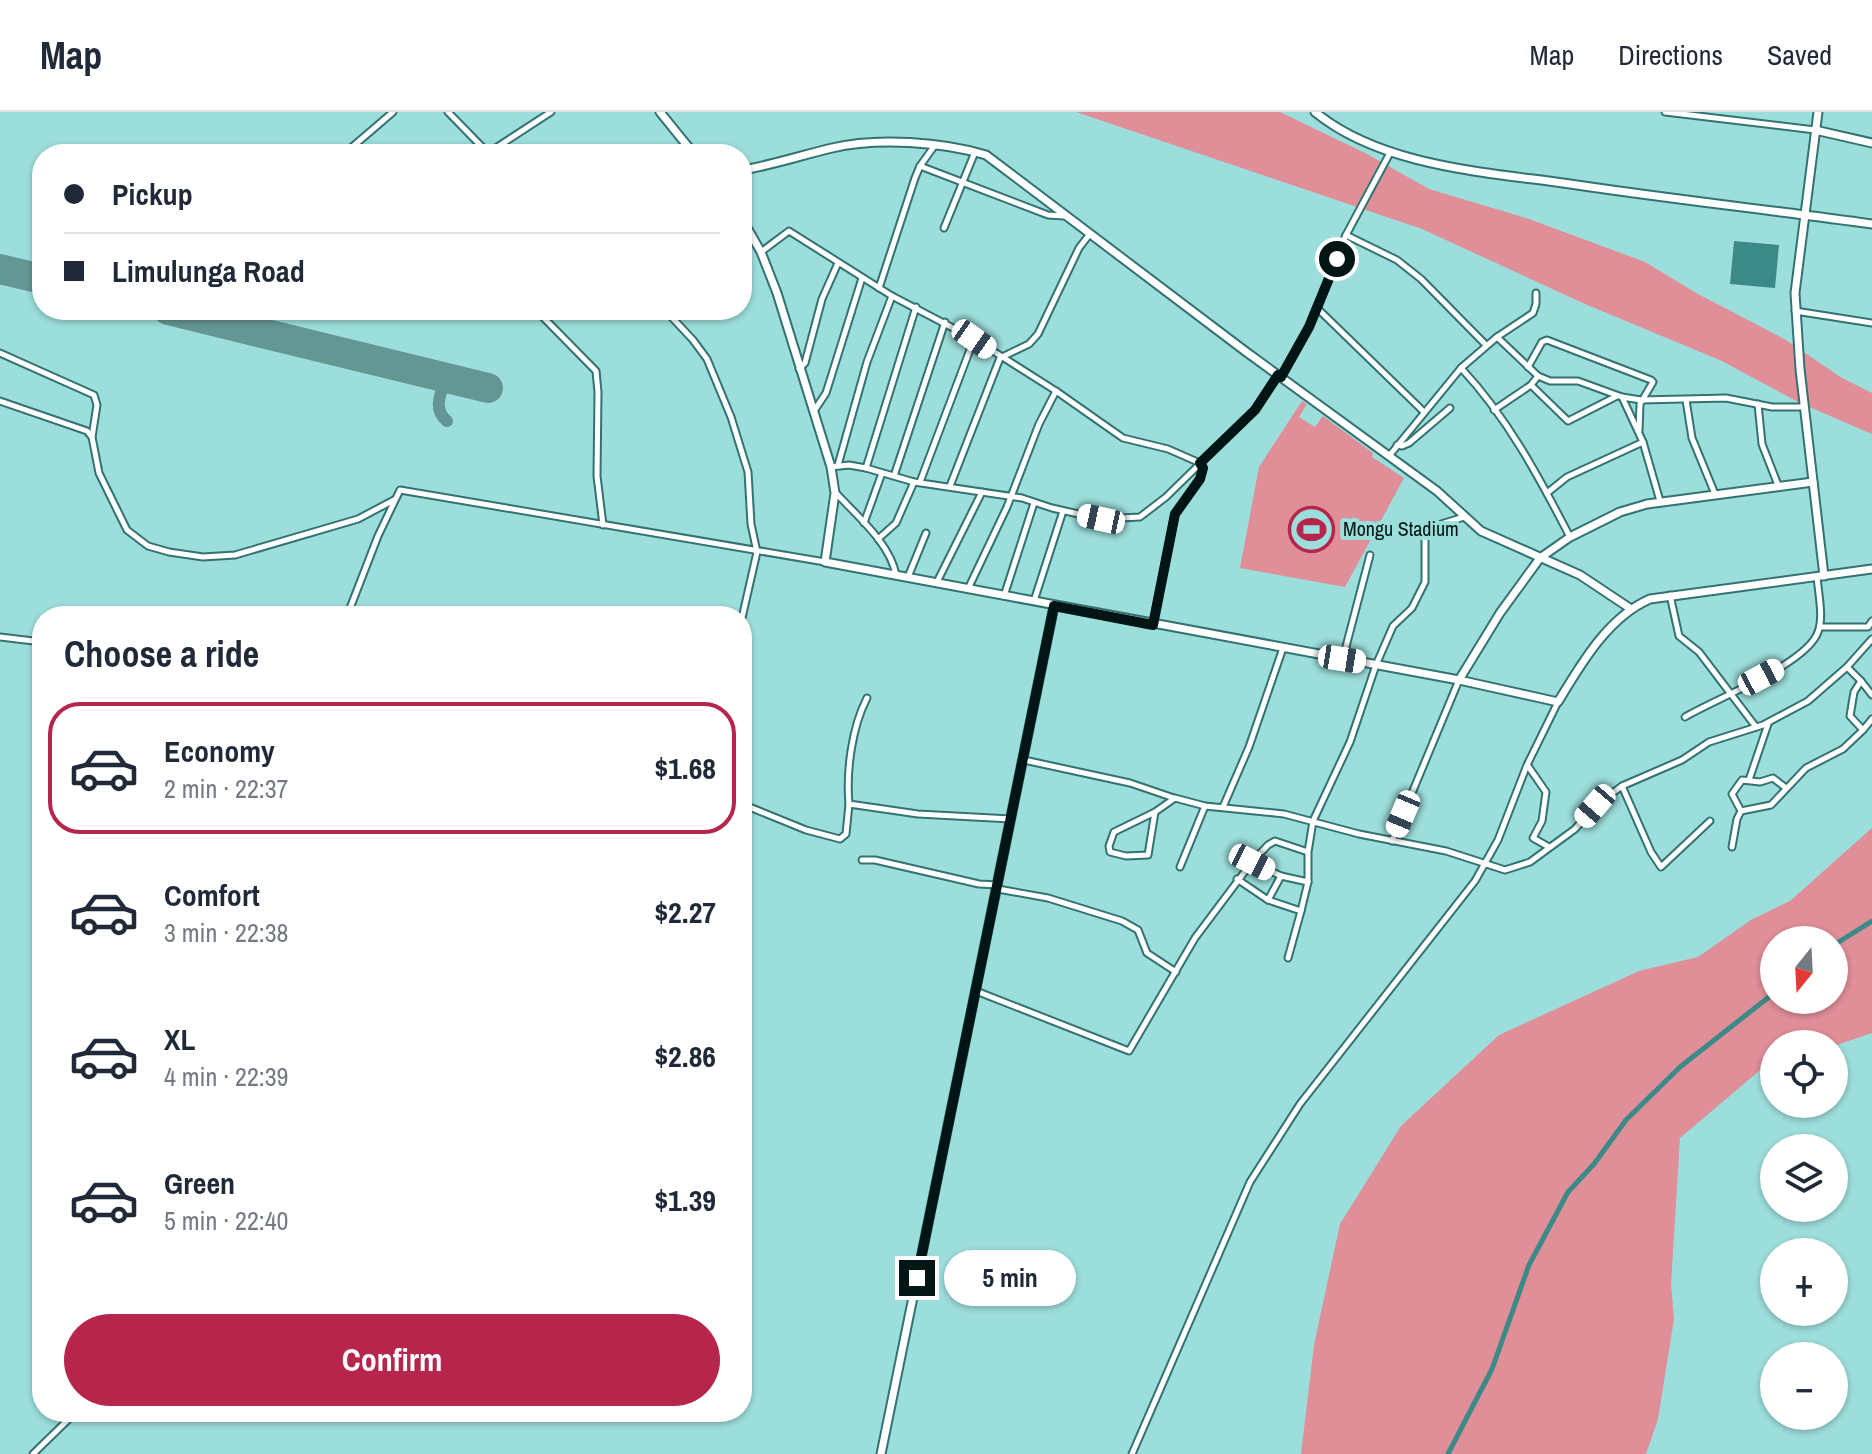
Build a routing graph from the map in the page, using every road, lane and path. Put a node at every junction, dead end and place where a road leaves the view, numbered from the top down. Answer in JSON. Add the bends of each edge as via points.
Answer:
{"nodes":[{"id":1,"x":393,"y":112,"type":"edge"},
{"id":2,"x":448,"y":112,"type":"edge"},
{"id":3,"x":551,"y":112,"type":"edge"},
{"id":4,"x":660,"y":112,"type":"edge"},
{"id":5,"x":1315,"y":112,"type":"edge"},
{"id":6,"x":1665,"y":112,"type":"edge"},
{"id":7,"x":1818,"y":112,"type":"edge"},
{"id":8,"x":1815,"y":130,"type":"junction"},
{"id":9,"x":1872,"y":143,"type":"edge"},
{"id":10,"x":356,"y":144,"type":"edge"},
{"id":11,"x":478,"y":144,"type":"edge"},
{"id":12,"x":503,"y":144,"type":"edge"},
{"id":13,"x":686,"y":144,"type":"edge"},
{"id":14,"x":935,"y":145,"type":"junction"},
{"id":15,"x":1391,"y":151,"type":"junction"},
{"id":16,"x":975,"y":152,"type":"junction"},
{"id":17,"x":920,"y":166,"type":"junction"},
{"id":18,"x":752,"y":168,"type":"edge"},
{"id":19,"x":964,"y":181,"type":"junction"},
{"id":20,"x":1804,"y":214,"type":"junction"},
{"id":21,"x":1065,"y":216,"type":"junction"},
{"id":22,"x":1872,"y":224,"type":"edge"},
{"id":23,"x":944,"y":228,"type":"dead end"},
{"id":24,"x":1089,"y":235,"type":"junction"},
{"id":25,"x":1346,"y":235,"type":"junction"},
{"id":26,"x":752,"y":236,"type":"edge"},
{"id":27,"x":761,"y":252,"type":"junction"},
{"id":28,"x":838,"y":263,"type":"junction"},
{"id":29,"x":862,"y":278,"type":"junction"},
{"id":30,"x":879,"y":288,"type":"junction"},
{"id":31,"x":1536,"y":293,"type":"dead end"},
{"id":32,"x":892,"y":296,"type":"junction"},
{"id":33,"x":916,"y":307,"type":"junction"},
{"id":34,"x":1317,"y":308,"type":"junction"},
{"id":35,"x":1795,"y":311,"type":"junction"},
{"id":36,"x":546,"y":320,"type":"edge"},
{"id":37,"x":674,"y":320,"type":"edge"},
{"id":38,"x":945,"y":322,"type":"junction"},
{"id":39,"x":1872,"y":323,"type":"edge"},
{"id":40,"x":1497,"y":337,"type":"junction"},
{"id":41,"x":974,"y":339,"type":"junction"},
{"id":42,"x":1486,"y":345,"type":"junction"},
{"id":43,"x":0,"y":353,"type":"edge"},
{"id":44,"x":1000,"y":358,"type":"junction"},
{"id":45,"x":1528,"y":367,"type":"junction"},
{"id":46,"x":1461,"y":368,"type":"junction"},
{"id":47,"x":799,"y":369,"type":"junction"},
{"id":48,"x":1280,"y":376,"type":"junction"},
{"id":49,"x":1538,"y":376,"type":"junction"},
{"id":50,"x":1550,"y":381,"type":"junction"},
{"id":51,"x":1531,"y":385,"type":"junction"},
{"id":52,"x":1056,"y":391,"type":"junction"},
{"id":53,"x":1541,"y":393,"type":"junction"},
{"id":54,"x":1620,"y":396,"type":"junction"},
{"id":55,"x":1641,"y":400,"type":"junction"},
{"id":56,"x":1686,"y":400,"type":"junction"},
{"id":57,"x":0,"y":401,"type":"edge"},
{"id":58,"x":1758,"y":404,"type":"junction"},
{"id":59,"x":1805,"y":407,"type":"junction"},
{"id":60,"x":1450,"y":408,"type":"dead end"},
{"id":61,"x":1494,"y":410,"type":"junction"},
{"id":62,"x":814,"y":411,"type":"junction"},
{"id":63,"x":1423,"y":411,"type":"junction"},
{"id":64,"x":1639,"y":431,"type":"junction"},
{"id":65,"x":92,"y":437,"type":"junction"},
{"id":66,"x":1643,"y":442,"type":"junction"},
{"id":67,"x":1397,"y":445,"type":"junction"},
{"id":68,"x":1389,"y":456,"type":"junction"},
{"id":69,"x":1200,"y":463,"type":"junction"},
{"id":70,"x":834,"y":466,"type":"junction"},
{"id":71,"x":866,"y":468,"type":"junction"},
{"id":72,"x":882,"y":473,"type":"junction"},
{"id":73,"x":894,"y":476,"type":"junction"},
{"id":74,"x":917,"y":482,"type":"junction"},
{"id":75,"x":1813,"y":482,"type":"junction"},
{"id":76,"x":1778,"y":485,"type":"junction"},
{"id":77,"x":950,"y":486,"type":"junction"},
{"id":78,"x":982,"y":492,"type":"junction"},
{"id":79,"x":835,"y":493,"type":"junction"},
{"id":80,"x":1547,"y":493,"type":"junction"},
{"id":81,"x":1715,"y":494,"type":"junction"},
{"id":82,"x":1011,"y":496,"type":"junction"},
{"id":83,"x":395,"y":499,"type":"junction"},
{"id":84,"x":1660,"y":501,"type":"junction"},
{"id":85,"x":1034,"y":503,"type":"junction"},
{"id":86,"x":1063,"y":511,"type":"junction"},
{"id":87,"x":1464,"y":517,"type":"junction"},
{"id":88,"x":864,"y":523,"type":"junction"},
{"id":89,"x":603,"y":525,"type":"junction"},
{"id":90,"x":926,"y":533,"type":"dead end"},
{"id":91,"x":1570,"y":537,"type":"junction"},
{"id":92,"x":878,"y":539,"type":"junction"},
{"id":93,"x":757,"y":552,"type":"junction"},
{"id":94,"x":1370,"y":555,"type":"dead end"},
{"id":95,"x":1540,"y":558,"type":"junction"},
{"id":96,"x":825,"y":562,"type":"junction"},
{"id":97,"x":1872,"y":569,"type":"edge"},
{"id":98,"x":896,"y":575,"type":"junction"},
{"id":99,"x":1820,"y":576,"type":"junction"},
{"id":100,"x":908,"y":577,"type":"junction"},
{"id":101,"x":937,"y":582,"type":"junction"},
{"id":102,"x":968,"y":589,"type":"junction"},
{"id":103,"x":1670,"y":594,"type":"junction"},
{"id":104,"x":1004,"y":596,"type":"junction"},
{"id":105,"x":1034,"y":602,"type":"junction"},
{"id":106,"x":351,"y":606,"type":"edge"},
{"id":107,"x":745,"y":606,"type":"edge"},
{"id":108,"x":1054,"y":606,"type":"junction"},
{"id":109,"x":1631,"y":609,"type":"junction"},
{"id":110,"x":1872,"y":621,"type":"edge"},
{"id":111,"x":1153,"y":625,"type":"junction"},
{"id":112,"x":1820,"y":627,"type":"junction"},
{"id":113,"x":0,"y":637,"type":"edge"},
{"id":114,"x":1872,"y":639,"type":"edge"},
{"id":115,"x":32,"y":641,"type":"edge"},
{"id":116,"x":1283,"y":647,"type":"junction"},
{"id":117,"x":1342,"y":659,"type":"junction"},
{"id":118,"x":1376,"y":665,"type":"junction"},
{"id":119,"x":1847,"y":667,"type":"junction"},
{"id":120,"x":1459,"y":680,"type":"junction"},
{"id":121,"x":1861,"y":681,"type":"junction"},
{"id":122,"x":1733,"y":694,"type":"junction"},
{"id":123,"x":1872,"y":695,"type":"edge"},
{"id":124,"x":867,"y":698,"type":"dead end"},
{"id":125,"x":1558,"y":702,"type":"junction"},
{"id":126,"x":1685,"y":717,"type":"dead end"},
{"id":127,"x":1872,"y":719,"type":"edge"},
{"id":128,"x":1768,"y":723,"type":"junction"},
{"id":129,"x":1756,"y":728,"type":"junction"},
{"id":130,"x":1863,"y":730,"type":"junction"},
{"id":131,"x":1024,"y":760,"type":"junction"},
{"id":132,"x":1527,"y":765,"type":"junction"},
{"id":133,"x":1749,"y":780,"type":"junction"},
{"id":134,"x":1622,"y":786,"type":"junction"},
{"id":135,"x":1786,"y":788,"type":"junction"},
{"id":136,"x":1175,"y":798,"type":"junction"},
{"id":137,"x":849,"y":804,"type":"junction"},
{"id":138,"x":1205,"y":806,"type":"junction"},
{"id":139,"x":1223,"y":807,"type":"junction"},
{"id":140,"x":752,"y":808,"type":"edge"},
{"id":141,"x":1741,"y":811,"type":"junction"},
{"id":142,"x":1155,"y":812,"type":"junction"},
{"id":143,"x":1012,"y":819,"type":"junction"},
{"id":144,"x":1313,"y":821,"type":"junction"},
{"id":145,"x":1710,"y":821,"type":"dead end"},
{"id":146,"x":1392,"y":841,"type":"junction"},
{"id":147,"x":1549,"y":847,"type":"junction"},
{"id":148,"x":1732,"y":847,"type":"dead end"},
{"id":149,"x":1308,"y":852,"type":"junction"},
{"id":150,"x":862,"y":860,"type":"dead end"},
{"id":151,"x":1252,"y":862,"type":"junction"},
{"id":152,"x":1485,"y":863,"type":"junction"},
{"id":153,"x":1180,"y":867,"type":"dead end"},
{"id":154,"x":1281,"y":876,"type":"junction"},
{"id":155,"x":1237,"y":879,"type":"junction"},
{"id":156,"x":1308,"y":882,"type":"junction"},
{"id":157,"x":998,"y":887,"type":"junction"},
{"id":158,"x":1268,"y":900,"type":"junction"},
{"id":159,"x":1301,"y":911,"type":"junction"},
{"id":160,"x":1288,"y":958,"type":"dead end"},
{"id":161,"x":1176,"y":972,"type":"junction"},
{"id":162,"x":975,"y":991,"type":"junction"},
{"id":163,"x":66,"y":1422,"type":"edge"},
{"id":164,"x":33,"y":1454,"type":"edge"},
{"id":165,"x":881,"y":1454,"type":"edge"},
{"id":166,"x":1132,"y":1454,"type":"edge"}],
"edges":[{"from":1,"to":10,"type":"street"},
{"from":2,"to":11,"type":"street"},
{"from":3,"to":12,"type":"street"},
{"from":4,"to":13,"type":"main road"},
{"from":5,"to":15,"type":"main road","via":[[1361,142]]},
{"from":6,"to":8,"type":"street"},
{"from":7,"to":8,"type":"main road"},
{"from":8,"to":9,"type":"main road"},
{"from":8,"to":20,"type":"main road"},
{"from":14,"to":16,"type":"main road"},
{"from":14,"to":17,"type":"street"},
{"from":14,"to":18,"type":"main road","via":[[848,145]]},
{"from":15,"to":20,"type":"main road","via":[[1448,166]]},
{"from":15,"to":25,"type":"street"},
{"from":16,"to":19,"type":"street"},
{"from":16,"to":21,"type":"main road","via":[[997,162]]},
{"from":17,"to":19,"type":"street"},
{"from":17,"to":30,"type":"street"},
{"from":19,"to":21,"type":"street","via":[[1048,215]]},
{"from":19,"to":23,"type":"street"},
{"from":20,"to":22,"type":"main road"},
{"from":20,"to":35,"type":"main road"},
{"from":21,"to":24,"type":"main road"},
{"from":24,"to":44,"type":"street","via":[[1038,334]]},
{"from":24,"to":48,"type":"main road"},
{"from":25,"to":34,"type":"street"},
{"from":25,"to":42,"type":"street","via":[[1397,260]]},
{"from":26,"to":27,"type":"main road"},
{"from":27,"to":28,"type":"street","via":[[789,231]]},
{"from":27,"to":47,"type":"main road"},
{"from":28,"to":29,"type":"street"},
{"from":28,"to":47,"type":"street"},
{"from":29,"to":30,"type":"street"},
{"from":29,"to":62,"type":"street","via":[[826,393]]},
{"from":30,"to":32,"type":"street"},
{"from":31,"to":40,"type":"street","via":[[1533,313]]},
{"from":32,"to":33,"type":"street"},
{"from":32,"to":70,"type":"street"},
{"from":33,"to":38,"type":"street"},
{"from":33,"to":71,"type":"street"},
{"from":34,"to":48,"type":"street"},
{"from":34,"to":63,"type":"street"},
{"from":35,"to":39,"type":"street"},
{"from":35,"to":59,"type":"main road"},
{"from":36,"to":89,"type":"street","via":[[596,371]]},
{"from":37,"to":93,"type":"street","via":[[707,359],[731,417],[748,472]]},
{"from":38,"to":41,"type":"street"},
{"from":38,"to":73,"type":"street"},
{"from":40,"to":42,"type":"street"},
{"from":40,"to":45,"type":"street"},
{"from":41,"to":44,"type":"street"},
{"from":41,"to":74,"type":"street"},
{"from":42,"to":46,"type":"street"},
{"from":43,"to":65,"type":"street","via":[[94,395]]},
{"from":44,"to":52,"type":"street"},
{"from":44,"to":77,"type":"street"},
{"from":45,"to":49,"type":"street"},
{"from":45,"to":55,"type":"street","via":[[1542,342],[1554,341],[1653,381]]},
{"from":46,"to":61,"type":"street"},
{"from":46,"to":63,"type":"street"},
{"from":47,"to":62,"type":"main road"},
{"from":48,"to":68,"type":"main road"},
{"from":48,"to":69,"type":"street","via":[[1255,410]]},
{"from":49,"to":50,"type":"street"},
{"from":49,"to":51,"type":"street"},
{"from":50,"to":53,"type":"street"},
{"from":50,"to":54,"type":"street","via":[[1578,381]]},
{"from":51,"to":53,"type":"street"},
{"from":51,"to":61,"type":"street"},
{"from":52,"to":69,"type":"street","via":[[1123,438]]},
{"from":52,"to":82,"type":"street"},
{"from":53,"to":54,"type":"street","via":[[1568,421]]},
{"from":54,"to":55,"type":"street"},
{"from":54,"to":64,"type":"street"},
{"from":55,"to":56,"type":"street"},
{"from":55,"to":64,"type":"street"},
{"from":56,"to":58,"type":"street","via":[[1726,398]]},
{"from":56,"to":81,"type":"street","via":[[1692,438]]},
{"from":57,"to":65,"type":"street","via":[[84,429]]},
{"from":58,"to":59,"type":"street"},
{"from":58,"to":76,"type":"street","via":[[1762,444]]},
{"from":59,"to":75,"type":"main road"},
{"from":60,"to":67,"type":"street","via":[[1409,443]]},
{"from":61,"to":80,"type":"street"},
{"from":62,"to":70,"type":"main road"},
{"from":63,"to":67,"type":"street"},
{"from":64,"to":66,"type":"street"},
{"from":65,"to":83,"type":"street","via":[[99,473],[127,530],[141,542],[169,552],[235,555],[358,519]]},
{"from":66,"to":80,"type":"street","via":[[1567,477]]},
{"from":66,"to":84,"type":"street"},
{"from":67,"to":68,"type":"street"},
{"from":68,"to":87,"type":"main road"},
{"from":69,"to":86,"type":"street","via":[[1140,517],[1113,520]]},
{"from":69,"to":111,"type":"street","via":[[1200,479],[1175,514]]},
{"from":70,"to":71,"type":"street"},
{"from":70,"to":79,"type":"main road"},
{"from":71,"to":72,"type":"street"},
{"from":72,"to":73,"type":"street"},
{"from":72,"to":88,"type":"street"},
{"from":73,"to":74,"type":"street"},
{"from":74,"to":77,"type":"street"},
{"from":74,"to":92,"type":"street","via":[[896,523]]},
{"from":75,"to":76,"type":"main road"},
{"from":75,"to":99,"type":"main road"},
{"from":76,"to":81,"type":"main road"},
{"from":77,"to":78,"type":"street"},
{"from":78,"to":82,"type":"street"},
{"from":78,"to":101,"type":"street"},
{"from":79,"to":88,"type":"street"},
{"from":79,"to":96,"type":"main road"},
{"from":80,"to":91,"type":"street"},
{"from":81,"to":84,"type":"main road"},
{"from":82,"to":85,"type":"street"},
{"from":82,"to":102,"type":"street"},
{"from":83,"to":89,"type":"street","via":[[400,490]]},
{"from":83,"to":106,"type":"street"},
{"from":84,"to":91,"type":"main road","via":[[1620,512]]},
{"from":85,"to":86,"type":"street"},
{"from":85,"to":104,"type":"street"},
{"from":86,"to":105,"type":"street"},
{"from":87,"to":95,"type":"main road","via":[[1501,542]]},
{"from":87,"to":118,"type":"street","via":[[1425,529],[1425,582],[1412,608],[1397,621]]},
{"from":88,"to":92,"type":"street"},
{"from":89,"to":93,"type":"street"},
{"from":90,"to":100,"type":"street"},
{"from":91,"to":95,"type":"main road"},
{"from":92,"to":98,"type":"street"},
{"from":93,"to":96,"type":"street"},
{"from":93,"to":107,"type":"street"},
{"from":94,"to":117,"type":"street"},
{"from":95,"to":109,"type":"main road","via":[[1580,575]]},
{"from":95,"to":120,"type":"main road"},
{"from":96,"to":98,"type":"main road"},
{"from":97,"to":99,"type":"main road"},
{"from":98,"to":100,"type":"main road"},
{"from":99,"to":103,"type":"main road"},
{"from":99,"to":112,"type":"street"},
{"from":100,"to":101,"type":"main road"},
{"from":101,"to":102,"type":"main road"},
{"from":102,"to":104,"type":"main road"},
{"from":103,"to":109,"type":"main road"},
{"from":103,"to":122,"type":"street","via":[[1679,636]]},
{"from":104,"to":105,"type":"main road"},
{"from":105,"to":108,"type":"main road"},
{"from":108,"to":111,"type":"main road"},
{"from":108,"to":131,"type":"main road"},
{"from":109,"to":125,"type":"main road","via":[[1598,643]]},
{"from":110,"to":112,"type":"street","via":[[1868,627]]},
{"from":111,"to":116,"type":"main road"},
{"from":112,"to":122,"type":"street","via":[[1813,642],[1788,662]]},
{"from":113,"to":115,"type":"street"},
{"from":114,"to":119,"type":"street"},
{"from":116,"to":117,"type":"main road"},
{"from":116,"to":139,"type":"street"},
{"from":117,"to":118,"type":"main road"},
{"from":118,"to":120,"type":"main road"},
{"from":118,"to":144,"type":"street","via":[[1350,742]]},
{"from":119,"to":121,"type":"street"},
{"from":119,"to":128,"type":"street","via":[[1808,701]]},
{"from":120,"to":125,"type":"main road"},
{"from":120,"to":146,"type":"street"},
{"from":121,"to":123,"type":"street"},
{"from":121,"to":130,"type":"street","via":[[1850,716]]},
{"from":122,"to":126,"type":"street"},
{"from":122,"to":129,"type":"street"},
{"from":124,"to":137,"type":"street","via":[[855,738]]},
{"from":125,"to":132,"type":"street"},
{"from":127,"to":130,"type":"street"},
{"from":128,"to":129,"type":"street"},
{"from":128,"to":133,"type":"street"},
{"from":129,"to":134,"type":"street","via":[[1709,742]]},
{"from":130,"to":135,"type":"street"},
{"from":131,"to":136,"type":"street"},
{"from":131,"to":143,"type":"main road"},
{"from":132,"to":147,"type":"street","via":[[1546,792],[1542,821],[1533,838]]},
{"from":132,"to":152,"type":"street"},
{"from":133,"to":135,"type":"street","via":[[1773,778]]},
{"from":133,"to":141,"type":"street","via":[[1741,780],[1732,794]]},
{"from":134,"to":145,"type":"street","via":[[1661,867]]},
{"from":134,"to":147,"type":"street"},
{"from":135,"to":141,"type":"street","via":[[1771,805]]},
{"from":136,"to":138,"type":"street"},
{"from":136,"to":142,"type":"street"},
{"from":137,"to":140,"type":"street","via":[[846,834],[840,839]]},
{"from":137,"to":143,"type":"street"},
{"from":138,"to":139,"type":"street"},
{"from":138,"to":153,"type":"street"},
{"from":139,"to":144,"type":"street"},
{"from":141,"to":148,"type":"street"},
{"from":142,"to":142,"type":"street","via":[[1114,832],[1110,852],[1148,855]]},
{"from":143,"to":157,"type":"main road"},
{"from":144,"to":146,"type":"street"},
{"from":144,"to":149,"type":"street"},
{"from":146,"to":152,"type":"street"},
{"from":147,"to":152,"type":"street","via":[[1524,865],[1505,870]]},
{"from":149,"to":151,"type":"street","via":[[1272,842]]},
{"from":149,"to":156,"type":"street"},
{"from":150,"to":157,"type":"street"},
{"from":151,"to":154,"type":"street"},
{"from":151,"to":155,"type":"street"},
{"from":152,"to":166,"type":"street","via":[[1300,1104],[1250,1182]]},
{"from":154,"to":156,"type":"street"},
{"from":154,"to":158,"type":"street"},
{"from":155,"to":158,"type":"street"},
{"from":155,"to":161,"type":"street"},
{"from":156,"to":159,"type":"street"},
{"from":157,"to":161,"type":"street","via":[[1122,921],[1138,930],[1147,953]]},
{"from":157,"to":162,"type":"main road"},
{"from":158,"to":159,"type":"street"},
{"from":159,"to":160,"type":"street"},
{"from":161,"to":162,"type":"street","via":[[1129,1051]]},
{"from":162,"to":165,"type":"main road"},
{"from":163,"to":164,"type":"street"}]}
